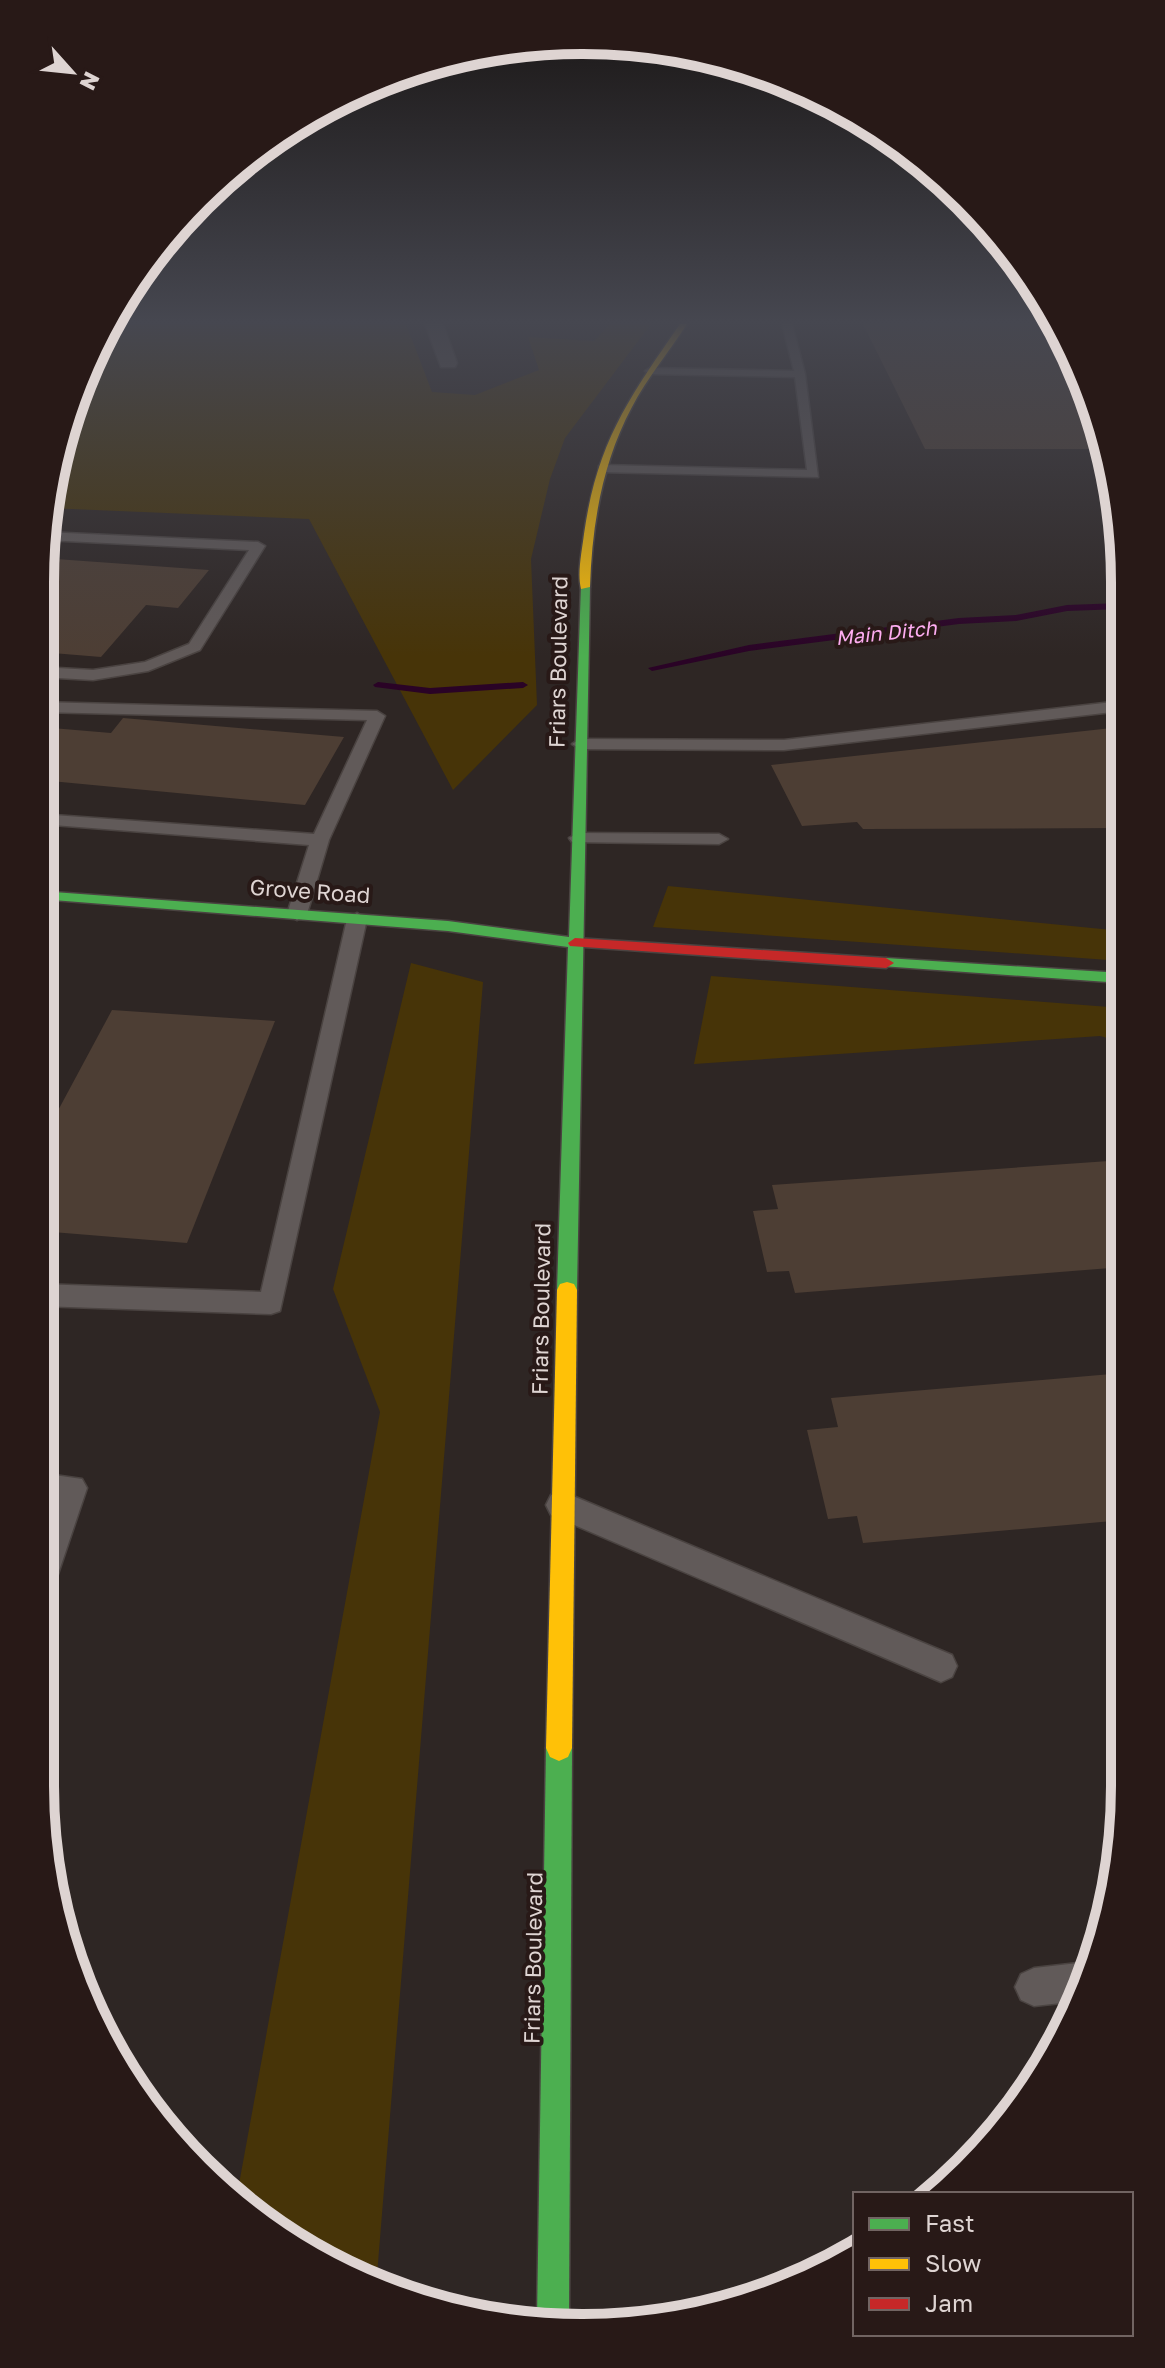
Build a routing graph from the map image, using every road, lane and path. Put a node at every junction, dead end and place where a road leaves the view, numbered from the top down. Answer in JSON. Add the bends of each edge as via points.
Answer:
{"nodes":[{"id":1,"x":616,"y":435,"type":"edge"},
{"id":2,"x":808,"y":435,"type":"edge"},
{"id":3,"x":603,"y":469,"type":"junction"},
{"id":4,"x":56,"y":537,"type":"edge"},
{"id":5,"x":54,"y":673,"type":"edge"},
{"id":6,"x":54,"y":707,"type":"edge"},
{"id":7,"x":1111,"y":707,"type":"edge"},
{"id":8,"x":580,"y":744,"type":"junction"},
{"id":9,"x":54,"y":820,"type":"edge"},
{"id":10,"x":578,"y":838,"type":"junction"},
{"id":11,"x":719,"y":839,"type":"dead end"},
{"id":12,"x":320,"y":840,"type":"junction"},
{"id":13,"x":54,"y":896,"type":"edge"},
{"id":14,"x":297,"y":914,"type":"junction"},
{"id":15,"x":357,"y":919,"type":"junction"},
{"id":16,"x":575,"y":943,"type":"junction"},
{"id":17,"x":1111,"y":977,"type":"edge"},
{"id":18,"x":54,"y":1295,"type":"edge"},
{"id":19,"x":54,"y":1487,"type":"edge"},
{"id":20,"x":561,"y":1505,"type":"junction"},
{"id":21,"x":54,"y":1541,"type":"edge"},
{"id":22,"x":941,"y":1666,"type":"dead end"},
{"id":23,"x":1073,"y":1983,"type":"edge"},
{"id":24,"x":1034,"y":1987,"type":"dead end"},
{"id":25,"x":553,"y":2313,"type":"edge"}],
"edges":[{"from":1,"to":3,"type":"main road","name":"Friars Boulevard"},
{"from":2,"to":3,"type":"lane","via":[[814,474]]},
{"from":3,"to":8,"type":"main road","name":"Friars Boulevard","via":[[586,538]]},
{"from":4,"to":5,"type":"lane","via":[[258,546],[195,647],[148,666],[93,675]]},
{"from":6,"to":12,"type":"lane","via":[[377,716]]},
{"from":7,"to":8,"type":"lane","via":[[784,745]]},
{"from":8,"to":10,"type":"main road","name":"Friars Boulevard"},
{"from":9,"to":12,"type":"lane"},
{"from":10,"to":11,"type":"lane"},
{"from":10,"to":16,"type":"main road","name":"Friars Boulevard"},
{"from":12,"to":14,"type":"lane"},
{"from":13,"to":14,"type":"main road","name":"Grove Road"},
{"from":14,"to":15,"type":"main road","name":"Grove Road"},
{"from":15,"to":16,"type":"main road","name":"Grove Road"},
{"from":15,"to":18,"type":"lane","via":[[271,1303]]},
{"from":16,"to":17,"type":"main road","name":"Grove Road"},
{"from":16,"to":20,"type":"main road","name":"Friars Boulevard"},
{"from":19,"to":21,"type":"lane","via":[[72,1488]]},
{"from":20,"to":22,"type":"lane"},
{"from":20,"to":25,"type":"main road","name":"Friars Boulevard"},
{"from":23,"to":24,"type":"lane"}]}
